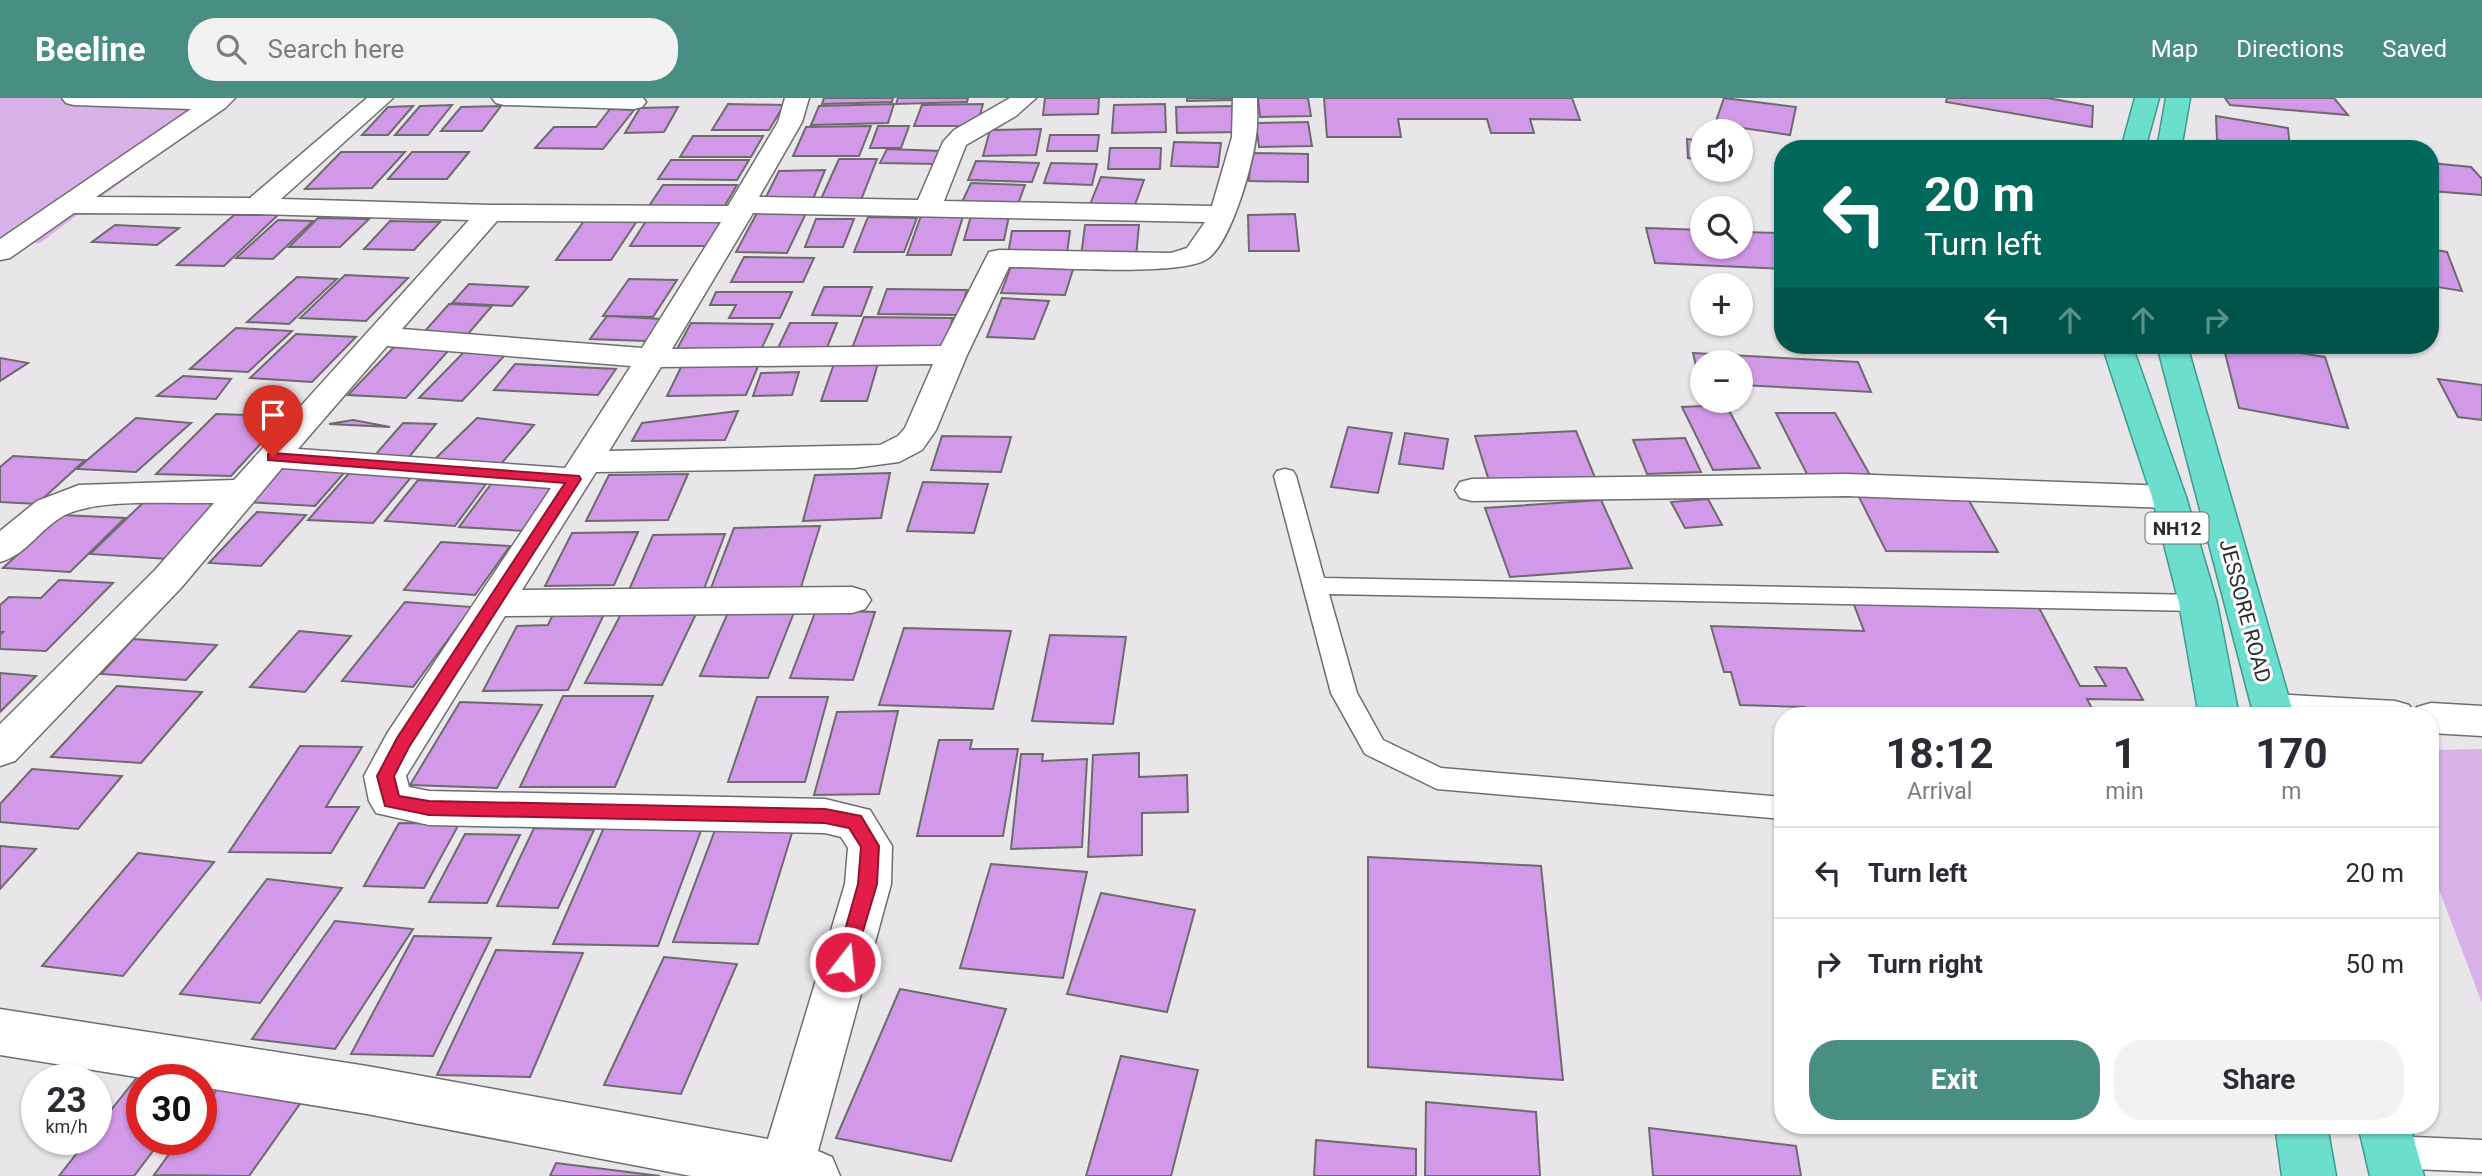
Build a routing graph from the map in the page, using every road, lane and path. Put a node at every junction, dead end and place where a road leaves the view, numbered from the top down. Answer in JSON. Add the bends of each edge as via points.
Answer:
{"nodes":[{"id":1,"x":74,"y":98,"type":"edge"},
{"id":2,"x":381,"y":98,"type":"edge"},
{"id":3,"x":504,"y":98,"type":"edge"},
{"id":4,"x":797,"y":98,"type":"edge"},
{"id":5,"x":1024,"y":98,"type":"edge"},
{"id":6,"x":1244,"y":98,"type":"edge"},
{"id":7,"x":2147,"y":98,"type":"edge"},
{"id":8,"x":2178,"y":98,"type":"edge"},
{"id":9,"x":220,"y":100,"type":"edge"},
{"id":10,"x":634,"y":102,"type":"dead end"},
{"id":11,"x":2135,"y":140,"type":"edge"},
{"id":12,"x":2171,"y":140,"type":"edge"},
{"id":13,"x":70,"y":205,"type":"junction"},
{"id":14,"x":257,"y":206,"type":"junction"},
{"id":15,"x":928,"y":208,"type":"junction"},
{"id":16,"x":741,"y":209,"type":"junction"},
{"id":17,"x":490,"y":213,"type":"junction"},
{"id":18,"x":1223,"y":214,"type":"junction"},
{"id":19,"x":0,"y":251,"type":"edge"},
{"id":20,"x":378,"y":336,"type":"junction"},
{"id":21,"x":2120,"y":354,"type":"edge"},
{"id":22,"x":2174,"y":354,"type":"edge"},
{"id":23,"x":952,"y":355,"type":"junction"},
{"id":24,"x":651,"y":358,"type":"junction"},
{"id":25,"x":273,"y":457,"type":"junction"},
{"id":26,"x":580,"y":470,"type":"junction"},
{"id":27,"x":1285,"y":476,"type":"dead end"},
{"id":28,"x":1472,"y":490,"type":"dead end"},
{"id":29,"x":244,"y":491,"type":"junction"},
{"id":30,"x":2169,"y":497,"type":"junction"},
{"id":31,"x":0,"y":550,"type":"edge"},
{"id":32,"x":1315,"y":586,"type":"junction"},
{"id":33,"x":852,"y":600,"type":"dead end"},
{"id":34,"x":494,"y":603,"type":"junction"},
{"id":35,"x":2198,"y":603,"type":"junction"},
{"id":36,"x":2217,"y":707,"type":"edge"},
{"id":37,"x":2272,"y":707,"type":"edge"},
{"id":38,"x":2439,"y":718,"type":"edge"},
{"id":39,"x":2482,"y":720,"type":"edge"},
{"id":40,"x":0,"y":750,"type":"edge"},
{"id":41,"x":1774,"y":807,"type":"edge"},
{"id":42,"x":0,"y":1032,"type":"edge"},
{"id":43,"x":2302,"y":1134,"type":"edge"},
{"id":44,"x":2391,"y":1151,"type":"edge"},
{"id":45,"x":2482,"y":1156,"type":"edge"},
{"id":46,"x":794,"y":1173,"type":"edge"},
{"id":47,"x":2309,"y":1176,"type":"edge"}],
"edges":[{"from":1,"to":9,"type":"street"},
{"from":2,"to":14,"type":"street"},
{"from":3,"to":10,"type":"street"},
{"from":4,"to":16,"type":"street","via":[[790,122]]},
{"from":5,"to":15,"type":"street","via":[[963,133]]},
{"from":6,"to":18,"type":"street","via":[[1244,137]]},
{"from":7,"to":11,"type":"highway"},
{"from":8,"to":12,"type":"highway"},
{"from":9,"to":13,"type":"street"},
{"from":13,"to":14,"type":"street"},
{"from":13,"to":19,"type":"street"},
{"from":14,"to":17,"type":"street"},
{"from":15,"to":16,"type":"street"},
{"from":15,"to":18,"type":"street"},
{"from":16,"to":17,"type":"street"},
{"from":16,"to":24,"type":"street"},
{"from":17,"to":20,"type":"street"},
{"from":18,"to":23,"type":"street","via":[[1197,254],[1172,261],[999,258]]},
{"from":20,"to":24,"type":"street"},
{"from":20,"to":25,"type":"street"},
{"from":21,"to":30,"type":"highway","number":"NH12"},
{"from":22,"to":37,"type":"highway","name":"JESSORE ROAD","number":"NH12"},
{"from":23,"to":24,"type":"street"},
{"from":23,"to":26,"type":"street","via":[[920,430],[910,443],[887,455]]},
{"from":24,"to":26,"type":"street"},
{"from":25,"to":26,"type":"street"},
{"from":25,"to":29,"type":"street"},
{"from":26,"to":34,"type":"street"},
{"from":27,"to":32,"type":"lane"},
{"from":28,"to":30,"type":"street","via":[[1847,485]]},
{"from":29,"to":31,"type":"street","via":[[79,496],[48,509]]},
{"from":29,"to":40,"type":"street","via":[[168,579]]},
{"from":30,"to":35,"type":"highway","number":"NH12"},
{"from":32,"to":35,"type":"lane"},
{"from":32,"to":41,"type":"lane","via":[[1344,693],[1374,747],[1437,778]]},
{"from":33,"to":34,"type":"street"},
{"from":34,"to":46,"type":"street","via":[[385,776],[391,801],[429,808],[825,816],[855,822],[870,846],[868,884]]},
{"from":35,"to":36,"type":"highway","number":"NH12"},
{"from":38,"to":39,"type":"street"},
{"from":42,"to":46,"type":"street","via":[[367,1090]]},
{"from":43,"to":47,"type":"highway"},
{"from":44,"to":45,"type":"lane"}]}
